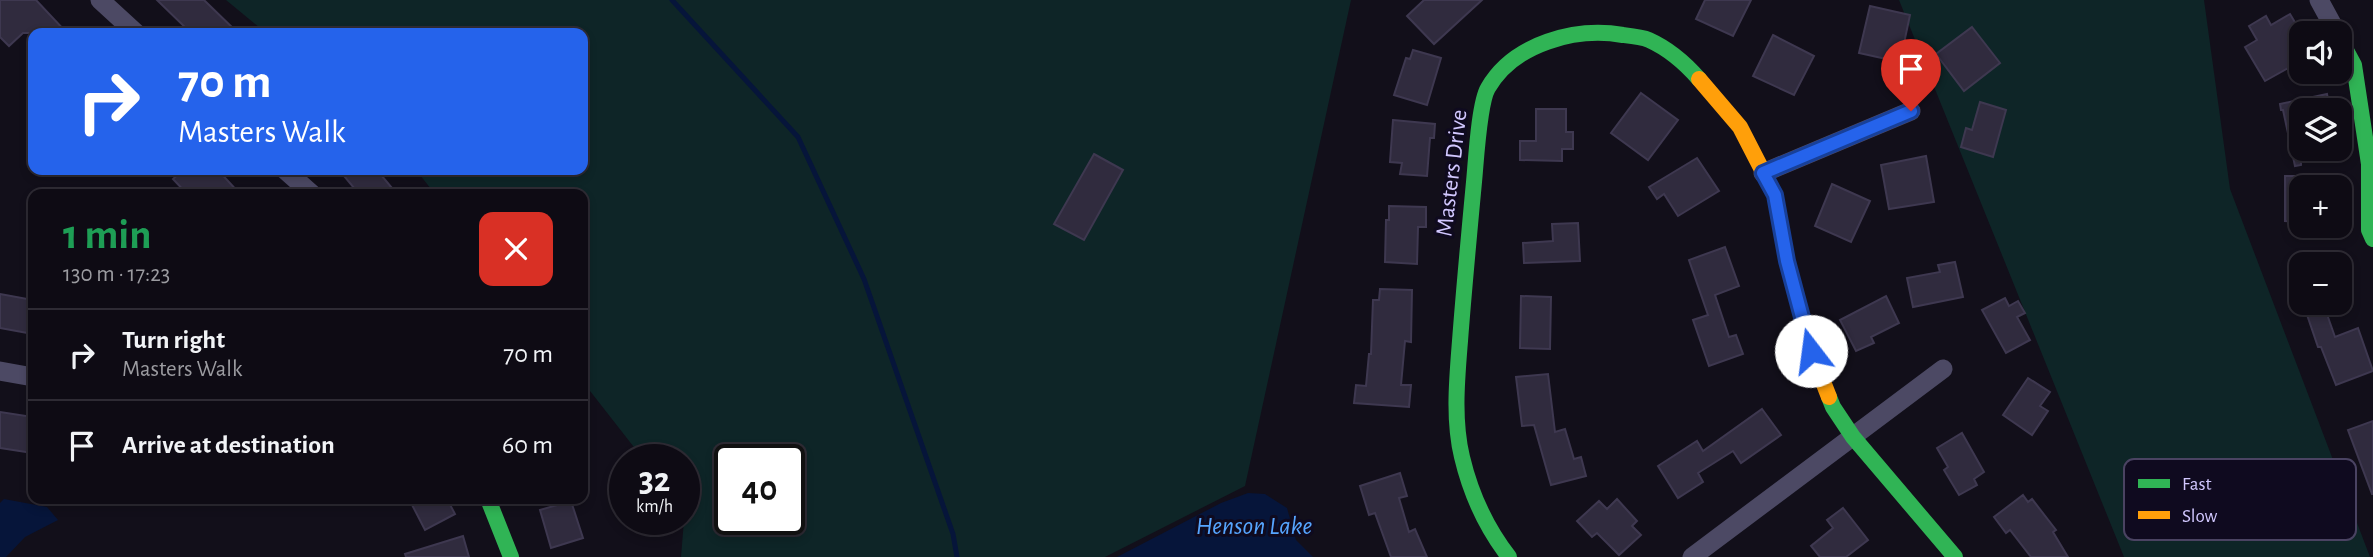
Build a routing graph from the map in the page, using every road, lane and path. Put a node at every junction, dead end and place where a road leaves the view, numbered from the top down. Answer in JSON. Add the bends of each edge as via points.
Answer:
{"nodes":[{"id":1,"x":100,"y":0,"type":"edge"},
{"id":2,"x":2319,"y":0,"type":"edge"},
{"id":3,"x":2330,"y":21,"type":"edge"},
{"id":4,"x":131,"y":28,"type":"edge"},
{"id":5,"x":2352,"y":61,"type":"edge"},
{"id":6,"x":1911,"y":111,"type":"dead end"},
{"id":7,"x":1763,"y":173,"type":"junction"},
{"id":8,"x":291,"y":175,"type":"edge"},
{"id":9,"x":306,"y":189,"type":"edge"},
{"id":10,"x":2373,"y":239,"type":"edge"},
{"id":11,"x":1943,"y":369,"type":"dead end"},
{"id":12,"x":0,"y":371,"type":"edge"},
{"id":13,"x":28,"y":376,"type":"edge"},
{"id":14,"x":1853,"y":437,"type":"junction"},
{"id":15,"x":490,"y":504,"type":"edge"},
{"id":16,"x":511,"y":557,"type":"edge"},
{"id":17,"x":1509,"y":557,"type":"edge"},
{"id":18,"x":1692,"y":557,"type":"edge"},
{"id":19,"x":1955,"y":557,"type":"edge"}],
"edges":[{"from":1,"to":4,"type":"street"},
{"from":2,"to":3,"type":"street"},
{"from":5,"to":10,"type":"street","via":[[2369,164]]},
{"from":6,"to":7,"type":"street"},
{"from":7,"to":14,"type":"street","name":"Masters Drive","via":[[1775,195],[1811,351],[1833,407]]},
{"from":7,"to":17,"type":"street","name":"Masters Drive","via":[[1740,127],[1683,61],[1648,39],[1604,32],[1541,44],[1512,60],[1488,89],[1476,157],[1456,400],[1461,455],[1474,498],[1490,532]]},
{"from":8,"to":9,"type":"street"},
{"from":11,"to":14,"type":"street"},
{"from":12,"to":13,"type":"street"},
{"from":14,"to":18,"type":"street"},
{"from":14,"to":19,"type":"street","name":"Masters Drive"},
{"from":15,"to":16,"type":"street"}]}
